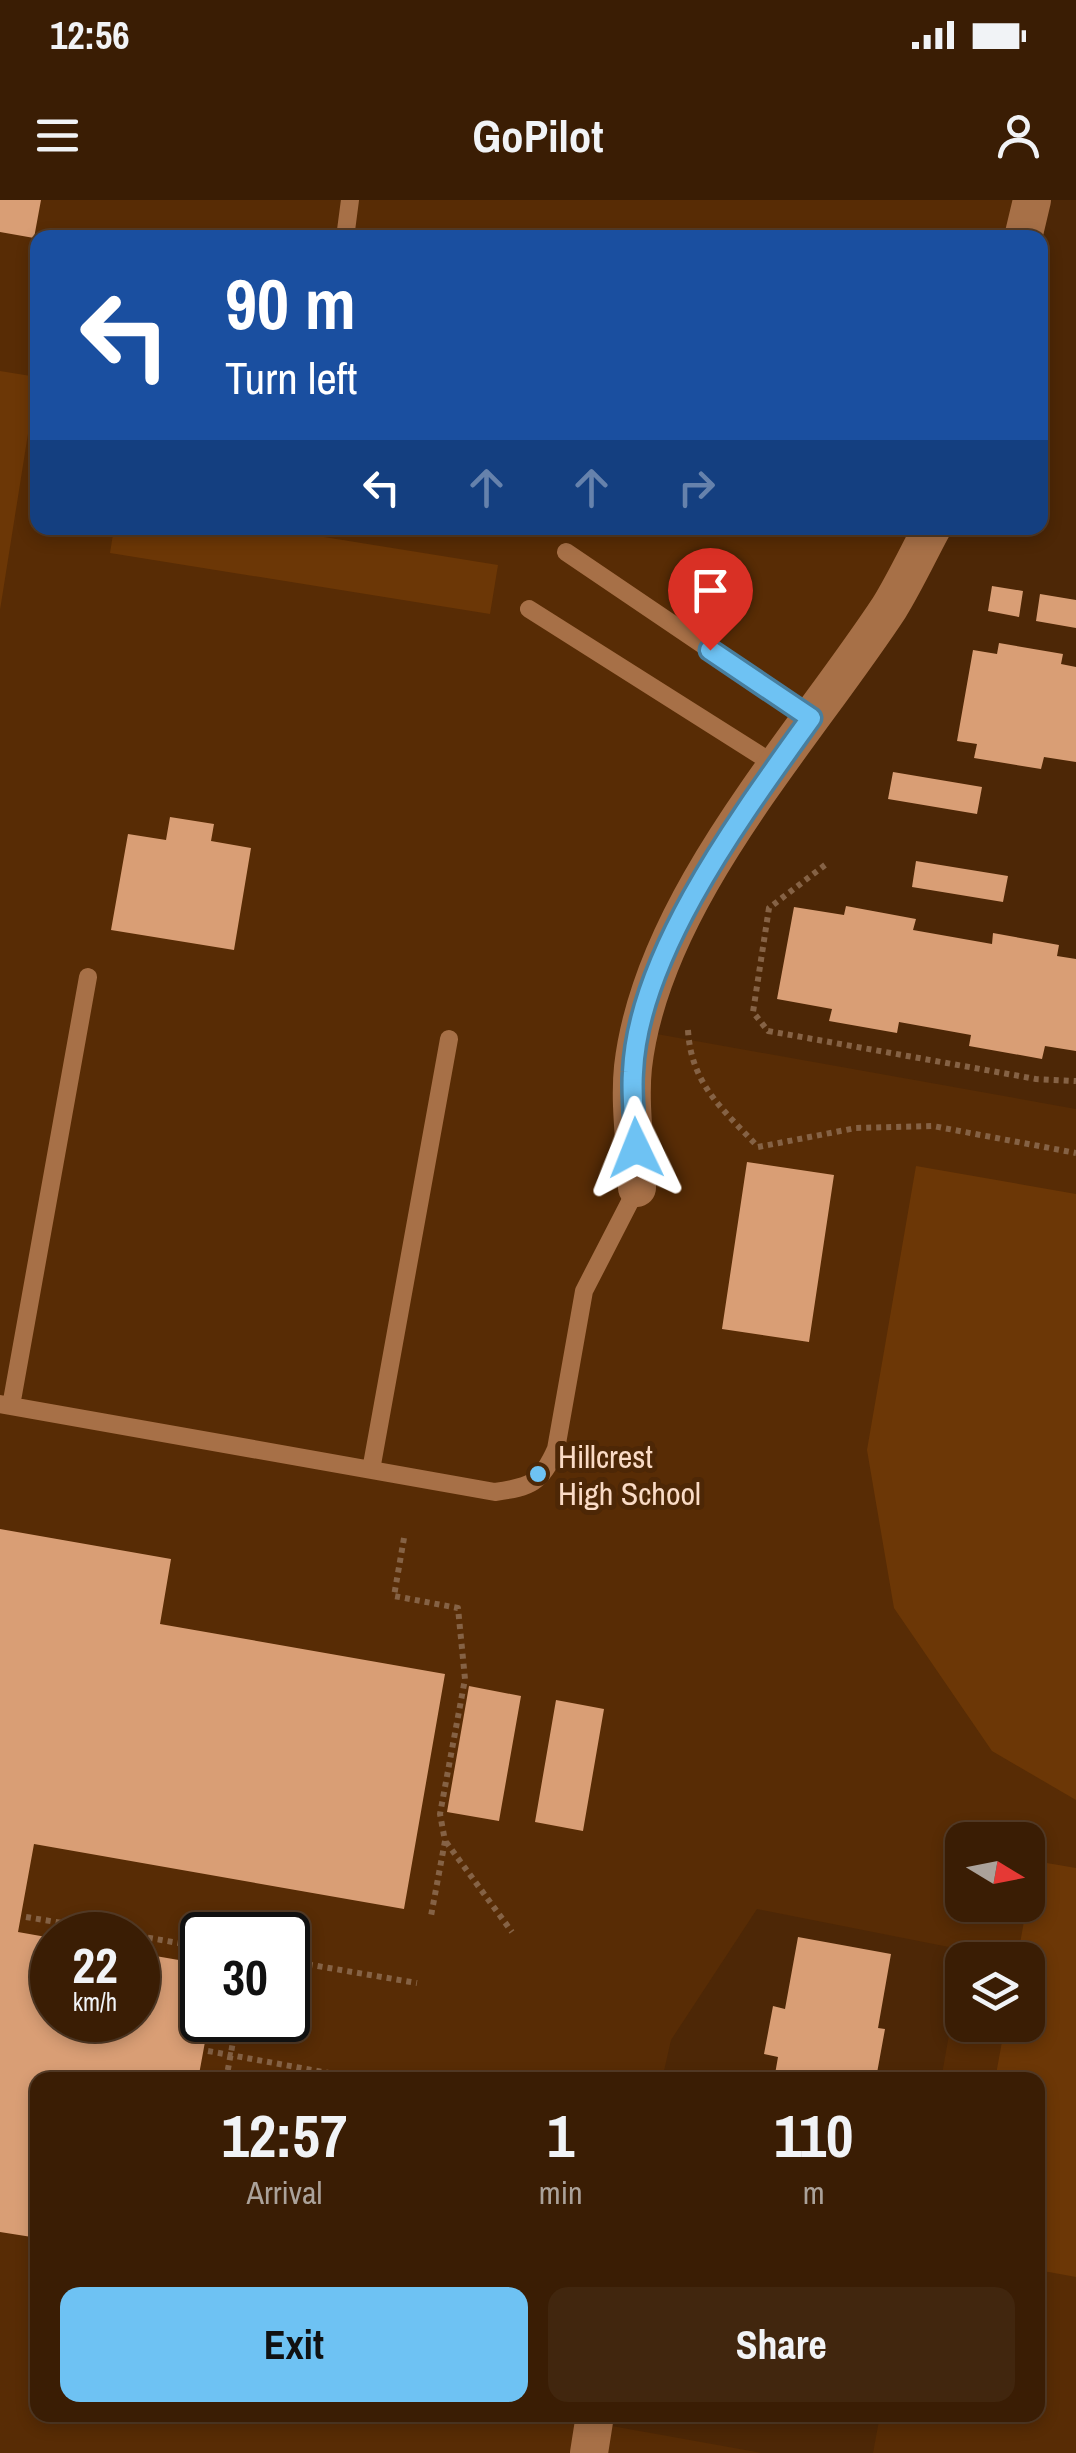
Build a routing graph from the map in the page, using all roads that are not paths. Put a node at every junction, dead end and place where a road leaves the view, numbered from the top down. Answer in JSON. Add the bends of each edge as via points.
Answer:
{"nodes":[{"id":1,"x":350,"y":200,"type":"edge"},
{"id":2,"x":346,"y":230,"type":"edge"},
{"id":3,"x":928,"y":535,"type":"edge"},
{"id":4,"x":566,"y":552,"type":"dead end"},
{"id":5,"x":530,"y":609,"type":"dead end"},
{"id":6,"x":811,"y":718,"type":"junction"},
{"id":7,"x":777,"y":766,"type":"junction"},
{"id":8,"x":88,"y":977,"type":"dead end"},
{"id":9,"x":449,"y":1039,"type":"dead end"},
{"id":10,"x":637,"y":1188,"type":"joint"},
{"id":11,"x":6,"y":1406,"type":"edge"},
{"id":12,"x":371,"y":1470,"type":"junction"},
{"id":13,"x":595,"y":2422,"type":"edge"},
{"id":14,"x":588,"y":2453,"type":"edge"}],
"edges":[{"from":1,"to":2,"type":"lane"},
{"from":3,"to":6,"type":"street","via":[[891,604]]},
{"from":4,"to":6,"type":"lane"},
{"from":5,"to":7,"type":"lane"},
{"from":6,"to":7,"type":"street"},
{"from":7,"to":10,"type":"street","via":[[714,856],[657,972],[632,1070]]},
{"from":8,"to":11,"type":"lane"},
{"from":9,"to":12,"type":"lane"},
{"from":10,"to":12,"type":"lane","via":[[584,1290],[556,1449],[546,1472],[526,1487],[495,1492]]},
{"from":11,"to":12,"type":"lane"},
{"from":13,"to":14,"type":"street"}]}
